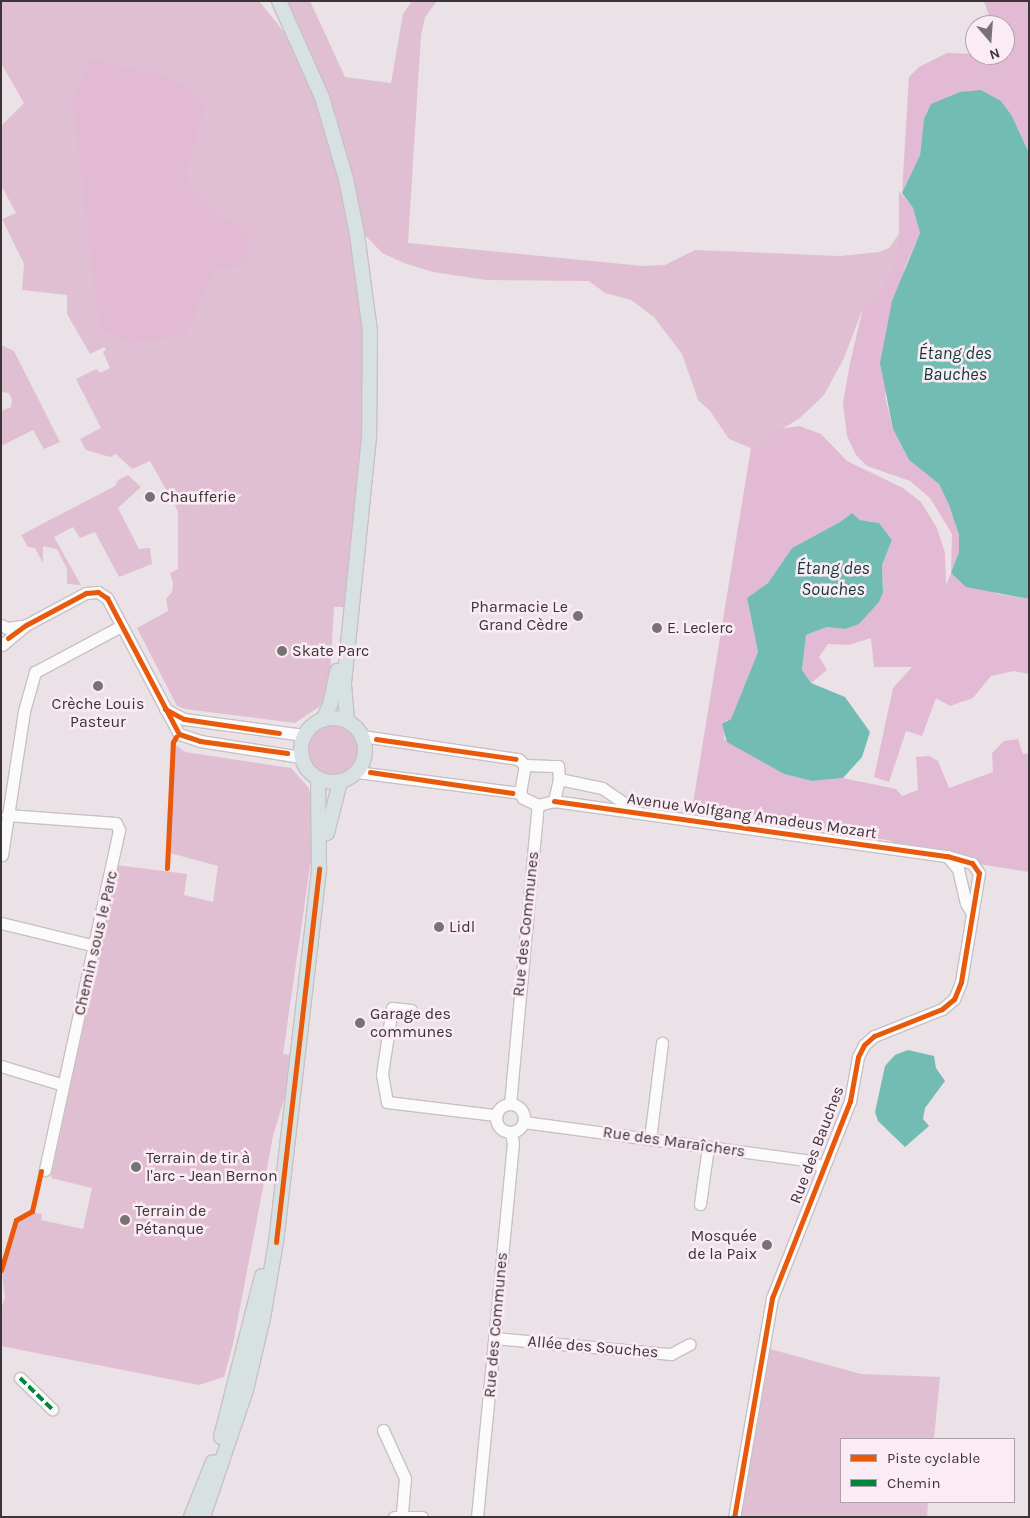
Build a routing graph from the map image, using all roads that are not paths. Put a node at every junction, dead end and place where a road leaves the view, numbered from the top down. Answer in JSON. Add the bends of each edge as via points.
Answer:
{"nodes":[{"id":1,"x":280,"y":1,"type":"edge"},
{"id":2,"x":368,"y":437,"type":"junction"},
{"id":3,"x":26,"y":625,"type":"junction"},
{"id":4,"x":1,"y":626,"type":"edge"},
{"id":5,"x":121,"y":626,"type":"junction"},
{"id":6,"x":2,"y":646,"type":"edge"},
{"id":7,"x":166,"y":709,"type":"junction"},
{"id":8,"x":322,"y":720,"type":"junction"},
{"id":9,"x":347,"y":722,"type":"junction"},
{"id":10,"x":304,"y":735,"type":"junction"},
{"id":11,"x":362,"y":736,"type":"junction"},
{"id":12,"x":301,"y":757,"type":"junction"},
{"id":13,"x":525,"y":764,"type":"junction"},
{"id":14,"x":357,"y":772,"type":"junction"},
{"id":15,"x":318,"y":779,"type":"junction"},
{"id":16,"x":559,"y":780,"type":"junction"},
{"id":17,"x":340,"y":782,"type":"junction"},
{"id":18,"x":520,"y":793,"type":"junction"},
{"id":19,"x":554,"y":801,"type":"junction"},
{"id":20,"x":538,"y":805,"type":"junction"},
{"id":21,"x":640,"y":811,"type":"junction"},
{"id":22,"x":7,"y":815,"type":"junction"},
{"id":23,"x":2,"y":855,"type":"edge"},
{"id":24,"x":946,"y":856,"type":"junction"},
{"id":25,"x":319,"y":868,"type":"junction"},
{"id":26,"x":972,"y":914,"type":"junction"},
{"id":27,"x":1,"y":923,"type":"edge"},
{"id":28,"x":95,"y":946,"type":"junction"},
{"id":29,"x":411,"y":1010,"type":"dead end"},
{"id":30,"x":662,"y":1043,"type":"dead end"},
{"id":31,"x":1,"y":1066,"type":"edge"},
{"id":32,"x":63,"y":1085,"type":"junction"},
{"id":33,"x":510,"y":1104,"type":"junction"},
{"id":34,"x":496,"y":1115,"type":"junction"},
{"id":35,"x":524,"y":1122,"type":"junction"},
{"id":36,"x":511,"y":1133,"type":"junction"},
{"id":37,"x":650,"y":1139,"type":"junction"},
{"id":38,"x":708,"y":1147,"type":"junction"},
{"id":39,"x":822,"y":1167,"type":"junction"},
{"id":40,"x":45,"y":1170,"type":"dead end"},
{"id":41,"x":280,"y":1186,"type":"junction"},
{"id":42,"x":700,"y":1204,"type":"dead end"},
{"id":43,"x":494,"y":1338,"type":"junction"},
{"id":44,"x":690,"y":1344,"type":"dead end"},
{"id":45,"x":20,"y":1378,"type":"dead end"},
{"id":46,"x":52,"y":1409,"type":"dead end"},
{"id":47,"x":383,"y":1430,"type":"dead end"},
{"id":48,"x":402,"y":1516,"type":"edge"},
{"id":49,"x":191,"y":1517,"type":"edge"},
{"id":50,"x":202,"y":1517,"type":"edge"},
{"id":51,"x":394,"y":1517,"type":"edge"},
{"id":52,"x":422,"y":1517,"type":"edge"},
{"id":53,"x":477,"y":1517,"type":"edge"},
{"id":54,"x":734,"y":1517,"type":"edge"}],
"edges":[{"from":1,"to":2,"type":"main road","via":[[322,97],[348,188],[370,332]]},
{"from":2,"to":8,"type":"main road","via":[[336,680],[330,705]]},
{"from":2,"to":9,"type":"main road","via":[[344,684]]},
{"from":3,"to":4,"type":"street","via":[[14,628]]},
{"from":3,"to":5,"type":"street","via":[[93,591],[107,598]]},
{"from":3,"to":6,"type":"street"},
{"from":4,"to":6,"type":"street"},
{"from":5,"to":7,"type":"street"},
{"from":5,"to":22,"type":"street","via":[[35,672],[27,695]]},
{"from":7,"to":10,"type":"street","via":[[184,718]]},
{"from":7,"to":12,"type":"street","via":[[173,727],[184,736]]},
{"from":8,"to":9,"type":"main road"},
{"from":8,"to":10,"type":"main road"},
{"from":9,"to":11,"type":"main road"},
{"from":10,"to":12,"type":"main road"},
{"from":11,"to":13,"type":"street","via":[[518,759]]},
{"from":11,"to":14,"type":"main road","via":[[364,754]]},
{"from":12,"to":15,"type":"main road","via":[[308,772]]},
{"from":13,"to":16,"type":"street","via":[[555,765],[560,770]]},
{"from":13,"to":18,"type":"street"},
{"from":14,"to":17,"type":"main road"},
{"from":14,"to":18,"type":"street"},
{"from":15,"to":17,"type":"main road"},
{"from":15,"to":25,"type":"main road"},
{"from":16,"to":19,"type":"street"},
{"from":16,"to":21,"type":"street","name":"Avenue Wolfgang Amadeus Mozart","via":[[602,788],[623,804]]},
{"from":17,"to":25,"type":"main road"},
{"from":18,"to":20,"type":"street"},
{"from":19,"to":20,"type":"street"},
{"from":19,"to":21,"type":"street","name":"Avenue Wolfgang Amadeus Mozart"},
{"from":20,"to":33,"type":"street","name":"Rue des Communes"},
{"from":21,"to":24,"type":"street","name":"Avenue Wolfgang Amadeus Mozart"},
{"from":22,"to":23,"type":"street"},
{"from":22,"to":28,"type":"street","name":"Chemin sous le Parc","via":[[116,823],[119,830],[114,862]]},
{"from":24,"to":26,"type":"street","via":[[958,869]]},
{"from":24,"to":26,"type":"street","name":"Rue des Bauches","via":[[972,863],[979,874]]},
{"from":25,"to":41,"type":"main road"},
{"from":26,"to":39,"type":"street","name":"Rue des Bauches","via":[[961,982],[954,999],[942,1009],[885,1030],[864,1045],[858,1057],[850,1101]]},
{"from":27,"to":28,"type":"street"},
{"from":28,"to":32,"type":"street","name":"Chemin sous le Parc"},
{"from":29,"to":34,"type":"street","via":[[392,1008],[382,1074],[387,1102]]},
{"from":30,"to":37,"type":"street"},
{"from":31,"to":32,"type":"street"},
{"from":32,"to":40,"type":"street","name":"Chemin sous le Parc"},
{"from":33,"to":34,"type":"street","via":[[500,1107]]},
{"from":33,"to":35,"type":"street","via":[[521,1109]]},
{"from":34,"to":36,"type":"street","via":[[500,1129]]},
{"from":35,"to":36,"type":"street"},
{"from":35,"to":37,"type":"street","name":"Rue des Maraîchers"},
{"from":36,"to":43,"type":"street","name":"Rue des Communes","via":[[513,1144]]},
{"from":37,"to":38,"type":"street","name":"Rue des Maraîchers"},
{"from":38,"to":39,"type":"street","name":"Rue des Maraîchers","via":[[811,1161]]},
{"from":38,"to":42,"type":"street"},
{"from":39,"to":54,"type":"street","name":"Rue des Bauches","via":[[772,1298]]},
{"from":41,"to":49,"type":"main road","via":[[233,1398]]},
{"from":41,"to":50,"type":"main road","via":[[276,1242],[251,1368]]},
{"from":43,"to":44,"type":"street","name":"Allée des Souches","via":[[671,1354]]},
{"from":43,"to":53,"type":"street","name":"Rue des Communes"},
{"from":45,"to":46,"type":"street"},
{"from":47,"to":48,"type":"street","via":[[405,1478]]},
{"from":48,"to":51,"type":"street"},
{"from":48,"to":52,"type":"street"}]}
